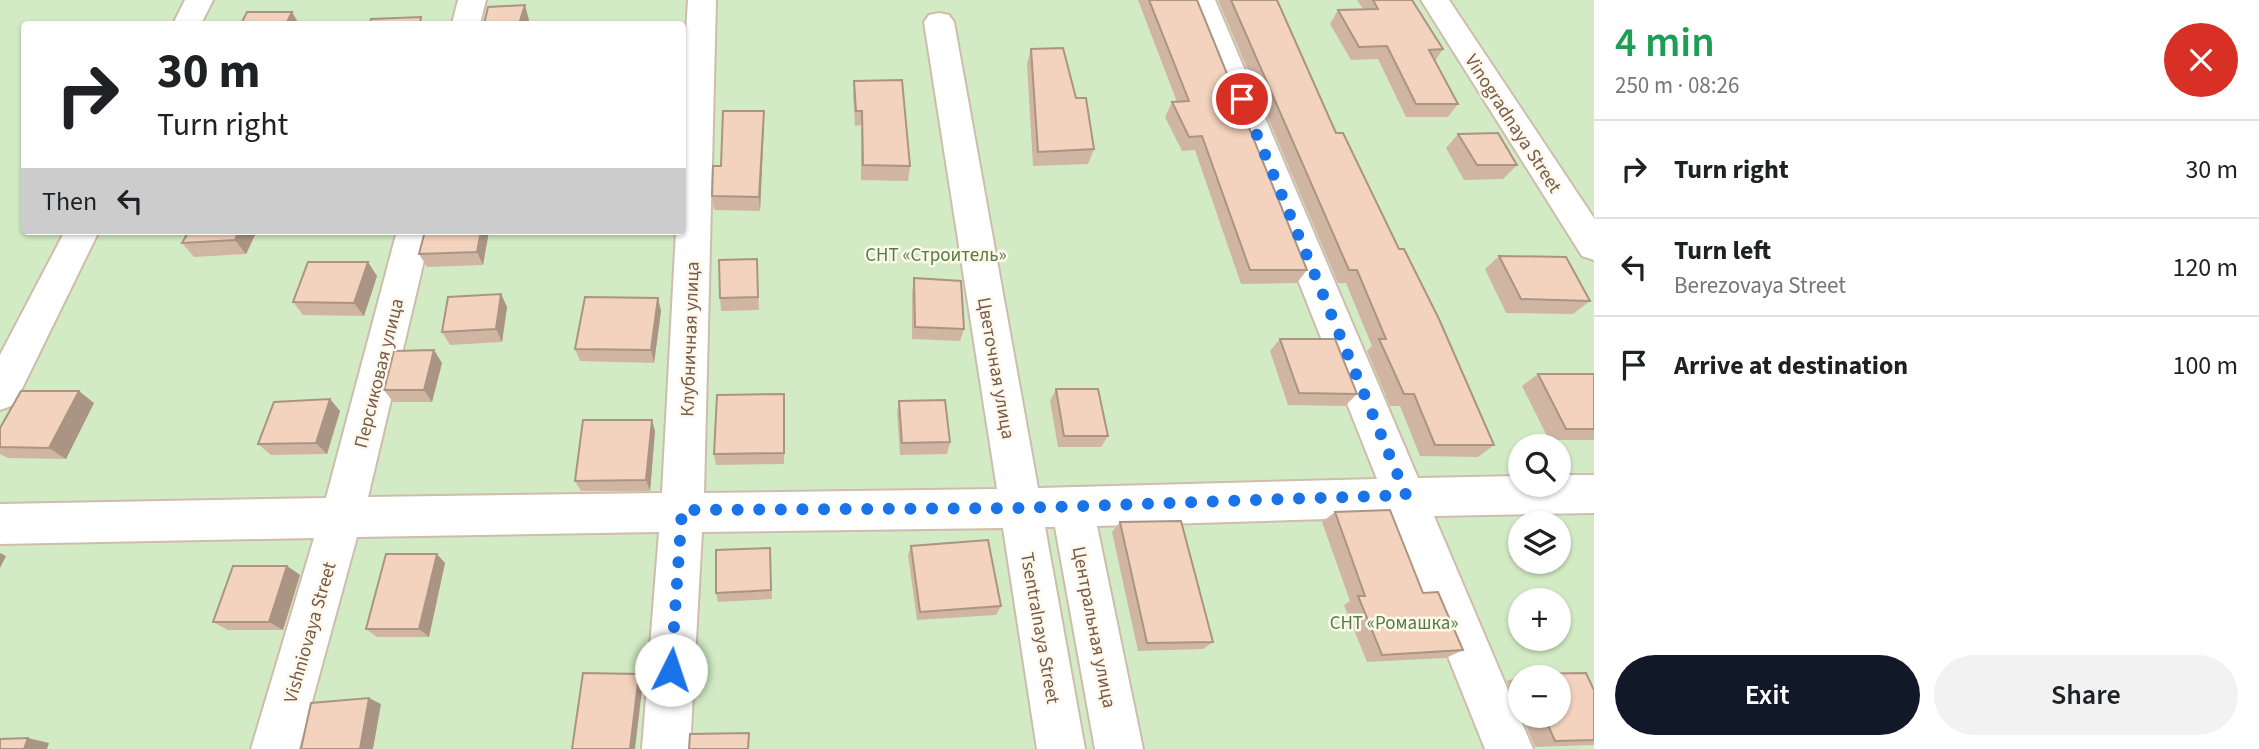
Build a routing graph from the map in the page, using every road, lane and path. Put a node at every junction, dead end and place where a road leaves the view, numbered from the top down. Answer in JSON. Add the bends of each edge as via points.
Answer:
{"nodes":[{"id":1,"x":199,"y":0,"type":"edge"},
{"id":2,"x":472,"y":0,"type":"edge"},
{"id":3,"x":702,"y":0,"type":"edge"},
{"id":4,"x":1201,"y":0,"type":"edge"},
{"id":5,"x":1435,"y":0,"type":"edge"},
{"id":6,"x":188,"y":21,"type":"edge"},
{"id":7,"x":467,"y":21,"type":"edge"},
{"id":8,"x":939,"y":22,"type":"dead end"},
{"id":9,"x":80,"y":235,"type":"edge"},
{"id":10,"x":413,"y":235,"type":"edge"},
{"id":11,"x":1594,"y":246,"type":"edge"},
{"id":12,"x":0,"y":393,"type":"edge"},
{"id":13,"x":1594,"y":494,"type":"edge"},
{"id":14,"x":1406,"y":495,"type":"junction"},
{"id":15,"x":1072,"y":506,"type":"junction"},
{"id":16,"x":1021,"y":508,"type":"junction"},
{"id":17,"x":682,"y":510,"type":"junction"},
{"id":18,"x":342,"y":516,"type":"junction"},
{"id":19,"x":0,"y":524,"type":"edge"},
{"id":20,"x":275,"y":749,"type":"edge"},
{"id":21,"x":666,"y":749,"type":"edge"},
{"id":22,"x":1061,"y":749,"type":"edge"},
{"id":23,"x":1119,"y":749,"type":"edge"},
{"id":24,"x":1509,"y":749,"type":"edge"}],
"edges":[{"from":1,"to":6,"type":"street"},
{"from":2,"to":7,"type":"street"},
{"from":3,"to":17,"type":"street","name":"Клубничная улица"},
{"from":4,"to":14,"type":"street"},
{"from":5,"to":11,"type":"street","name":"Vinogradnaya Street"},
{"from":8,"to":16,"type":"street","name":"Цветочная улица"},
{"from":9,"to":12,"type":"street"},
{"from":10,"to":18,"type":"street","name":"Персиковая улица"},
{"from":13,"to":14,"type":"street"},
{"from":14,"to":15,"type":"street"},
{"from":14,"to":24,"type":"street"},
{"from":15,"to":16,"type":"street"},
{"from":15,"to":23,"type":"street","name":"Центральная улица"},
{"from":16,"to":17,"type":"street"},
{"from":16,"to":22,"type":"street","name":"Tsentralnaya Street"},
{"from":17,"to":18,"type":"street"},
{"from":17,"to":21,"type":"street","name":"Клубничная улица"},
{"from":18,"to":19,"type":"street"},
{"from":18,"to":20,"type":"street","name":"Vishniovaya Street"}]}
